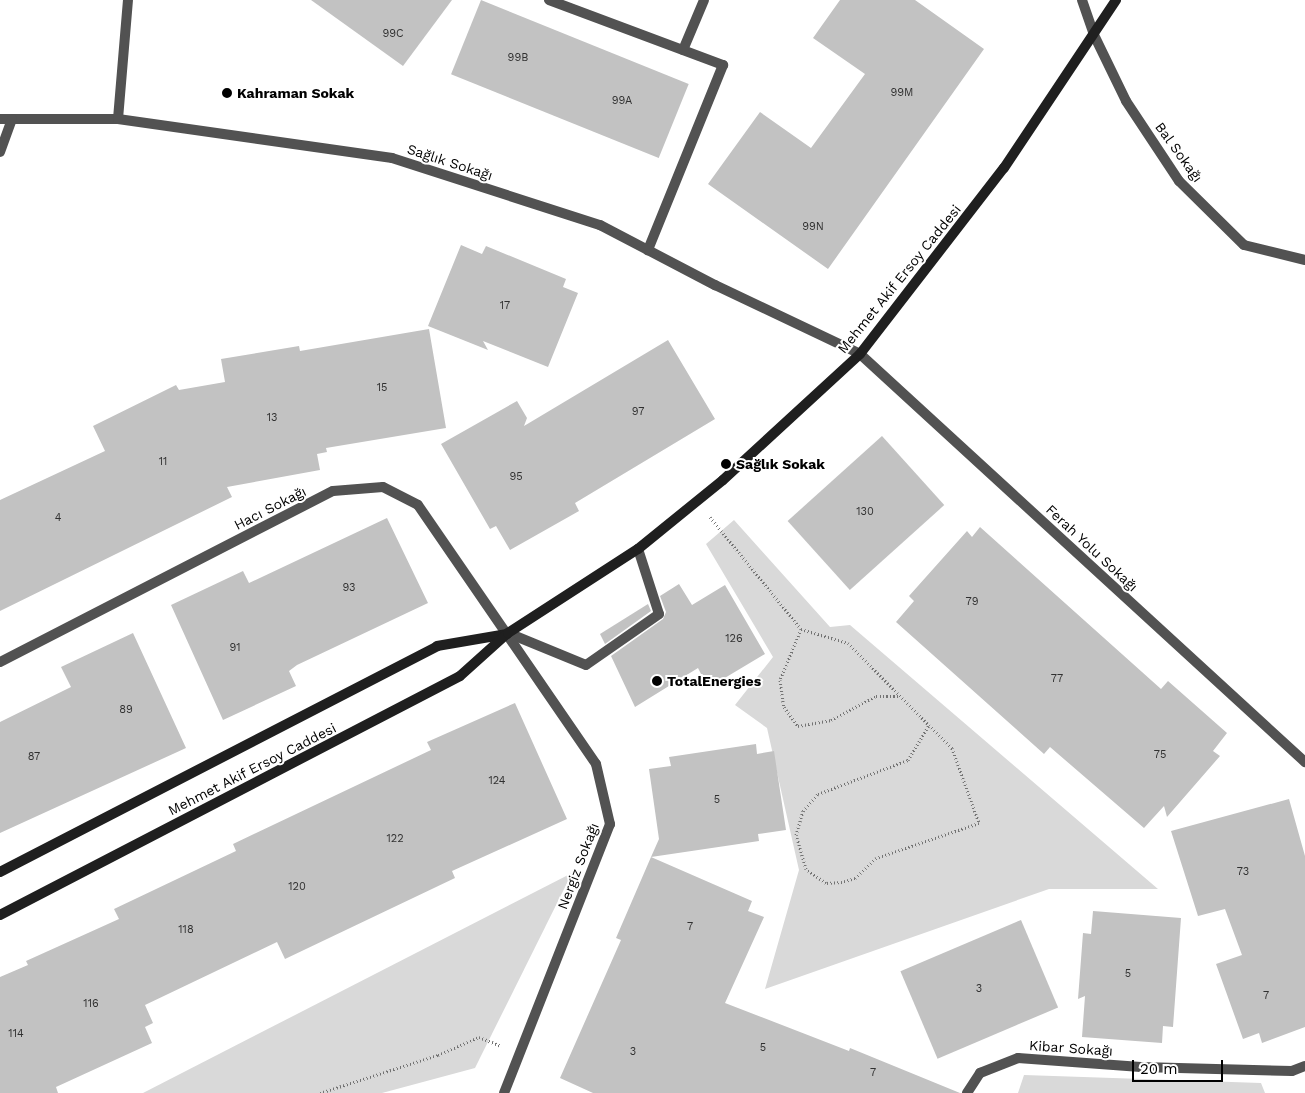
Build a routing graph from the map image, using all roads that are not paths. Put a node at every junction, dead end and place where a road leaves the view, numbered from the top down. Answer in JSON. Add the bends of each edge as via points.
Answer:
{"nodes":[{"id":1,"x":128,"y":0,"type":"edge"},
{"id":2,"x":549,"y":0,"type":"edge"},
{"id":3,"x":704,"y":0,"type":"edge"},
{"id":4,"x":1082,"y":0,"type":"edge"},
{"id":5,"x":1116,"y":0,"type":"edge"},
{"id":6,"x":1094,"y":35,"type":"junction"},
{"id":7,"x":683,"y":50,"type":"junction"},
{"id":8,"x":0,"y":119,"type":"edge"},
{"id":9,"x":12,"y":119,"type":"junction"},
{"id":10,"x":118,"y":119,"type":"junction"},
{"id":11,"x":0,"y":152,"type":"edge"},
{"id":12,"x":648,"y":250,"type":"junction"},
{"id":13,"x":1305,"y":260,"type":"edge"},
{"id":14,"x":860,"y":354,"type":"junction"},
{"id":15,"x":638,"y":549,"type":"junction"},
{"id":16,"x":508,"y":633,"type":"junction"},
{"id":17,"x":0,"y":662,"type":"edge"},
{"id":18,"x":1305,"y":762,"type":"edge"},
{"id":19,"x":0,"y":872,"type":"edge"},
{"id":20,"x":0,"y":915,"type":"edge"},
{"id":21,"x":1305,"y":1066,"type":"edge"},
{"id":22,"x":504,"y":1093,"type":"edge"},
{"id":23,"x":967,"y":1093,"type":"edge"}],
"edges":[{"from":1,"to":10,"type":"street"},
{"from":2,"to":7,"type":"street"},
{"from":3,"to":7,"type":"street"},
{"from":4,"to":6,"type":"street","name":"Bal Sokağı"},
{"from":5,"to":6,"type":"main road","name":"Mehmet Akif Ersoy Caddesi"},
{"from":6,"to":13,"type":"street","name":"Bal Sokağı","via":[[1126,101],[1180,181],[1244,245]]},
{"from":6,"to":14,"type":"main road","name":"Mehmet Akif Ersoy Caddesi","via":[[1004,168]]},
{"from":7,"to":12,"type":"street","via":[[723,65]]},
{"from":8,"to":9,"type":"street","name":"Sağlık Sokağı"},
{"from":9,"to":10,"type":"street","name":"Sağlık Sokağı"},
{"from":9,"to":11,"type":"street"},
{"from":10,"to":12,"type":"street","name":"Sağlık Sokağı","via":[[392,158],[600,225]]},
{"from":12,"to":14,"type":"street","name":"Sağlık Sokağı"},
{"from":14,"to":15,"type":"main road","name":"Mehmet Akif Ersoy Caddesi","via":[[697,501]]},
{"from":14,"to":18,"type":"street","name":"Ferah Yolu Sokağı"},
{"from":15,"to":16,"type":"main road","name":"Mehmet Akif Ersoy Caddesi"},
{"from":15,"to":16,"type":"street","via":[[659,614],[586,665]]},
{"from":16,"to":17,"type":"street","name":"Hacı Sokağı","via":[[418,505],[383,487],[333,491]]},
{"from":16,"to":19,"type":"main road","name":"Mehmet Akif Ersoy Caddesi","via":[[437,646]]},
{"from":16,"to":20,"type":"main road","name":"Mehmet Akif Ersoy Caddesi","via":[[460,676]]},
{"from":16,"to":22,"type":"street","name":"Nergiz Sokağı","via":[[596,764],[610,824]]},
{"from":21,"to":23,"type":"street","name":"Kibar Sokağı","via":[[1292,1071],[1140,1067],[1018,1058],[980,1073]]}]}
